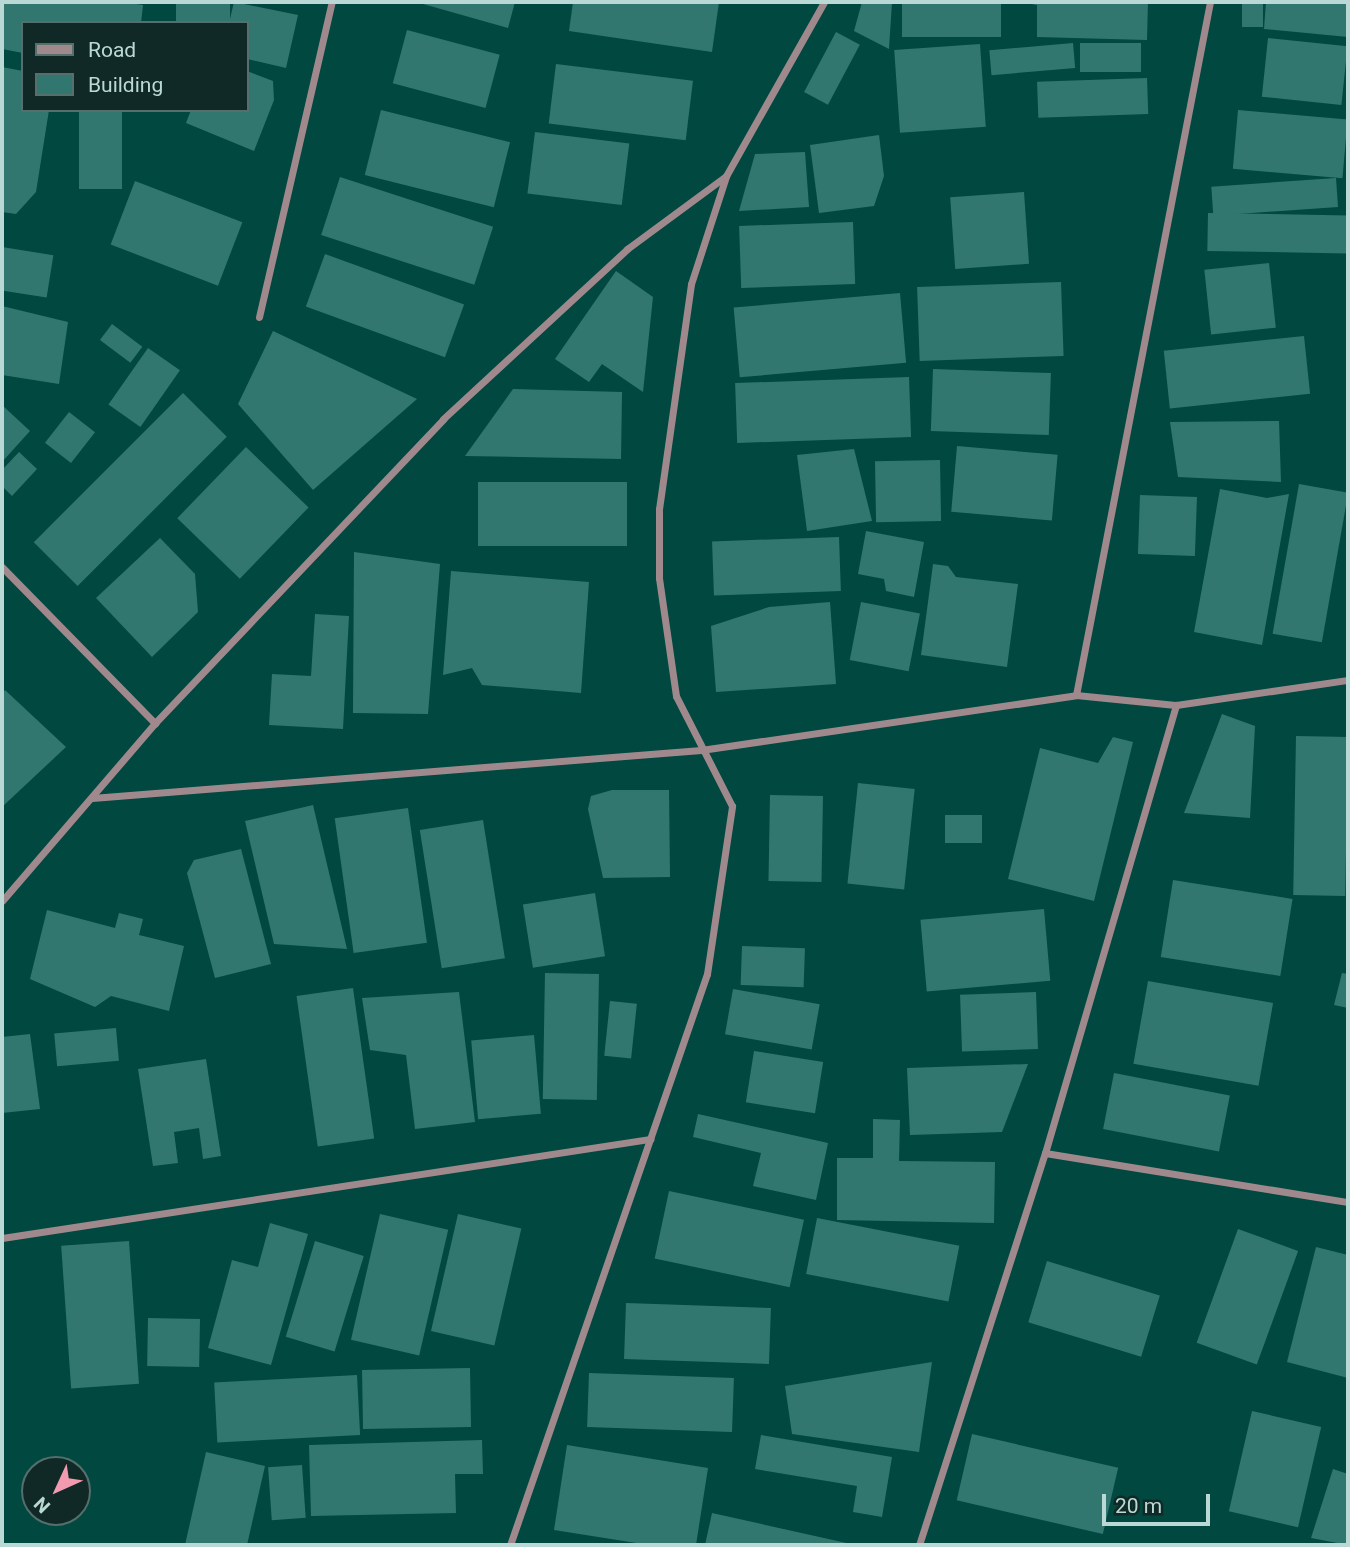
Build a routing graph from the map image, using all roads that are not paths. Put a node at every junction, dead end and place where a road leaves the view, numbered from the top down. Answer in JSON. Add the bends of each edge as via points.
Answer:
{"nodes":[{"id":1,"x":332,"y":2,"type":"edge"},
{"id":2,"x":824,"y":2,"type":"edge"},
{"id":3,"x":1210,"y":2,"type":"edge"},
{"id":4,"x":726,"y":176,"type":"junction"},
{"id":5,"x":259,"y":317,"type":"dead end"},
{"id":6,"x":2,"y":568,"type":"edge"},
{"id":7,"x":1348,"y":680,"type":"edge"},
{"id":8,"x":1076,"y":695,"type":"junction"},
{"id":9,"x":1175,"y":705,"type":"junction"},
{"id":10,"x":155,"y":723,"type":"junction"},
{"id":11,"x":701,"y":750,"type":"junction"},
{"id":12,"x":92,"y":798,"type":"junction"},
{"id":13,"x":2,"y":901,"type":"edge"},
{"id":14,"x":650,"y":1139,"type":"junction"},
{"id":15,"x":1045,"y":1153,"type":"junction"},
{"id":16,"x":1348,"y":1202,"type":"edge"},
{"id":17,"x":2,"y":1238,"type":"edge"},
{"id":18,"x":510,"y":1545,"type":"edge"},
{"id":19,"x":919,"y":1545,"type":"edge"}],
"edges":[{"from":1,"to":5,"type":"street"},
{"from":2,"to":4,"type":"street"},
{"from":3,"to":8,"type":"street"},
{"from":4,"to":10,"type":"street","via":[[627,249],[443,419]]},
{"from":4,"to":11,"type":"street","via":[[691,284],[659,509],[659,578],[676,696]]},
{"from":6,"to":10,"type":"street"},
{"from":7,"to":9,"type":"street"},
{"from":8,"to":9,"type":"street"},
{"from":8,"to":11,"type":"street"},
{"from":9,"to":15,"type":"street"},
{"from":10,"to":12,"type":"street"},
{"from":11,"to":12,"type":"street"},
{"from":11,"to":14,"type":"street","via":[[732,806],[707,974]]},
{"from":12,"to":13,"type":"street"},
{"from":14,"to":17,"type":"street"},
{"from":14,"to":18,"type":"street"},
{"from":15,"to":16,"type":"street"},
{"from":15,"to":19,"type":"street"}]}
